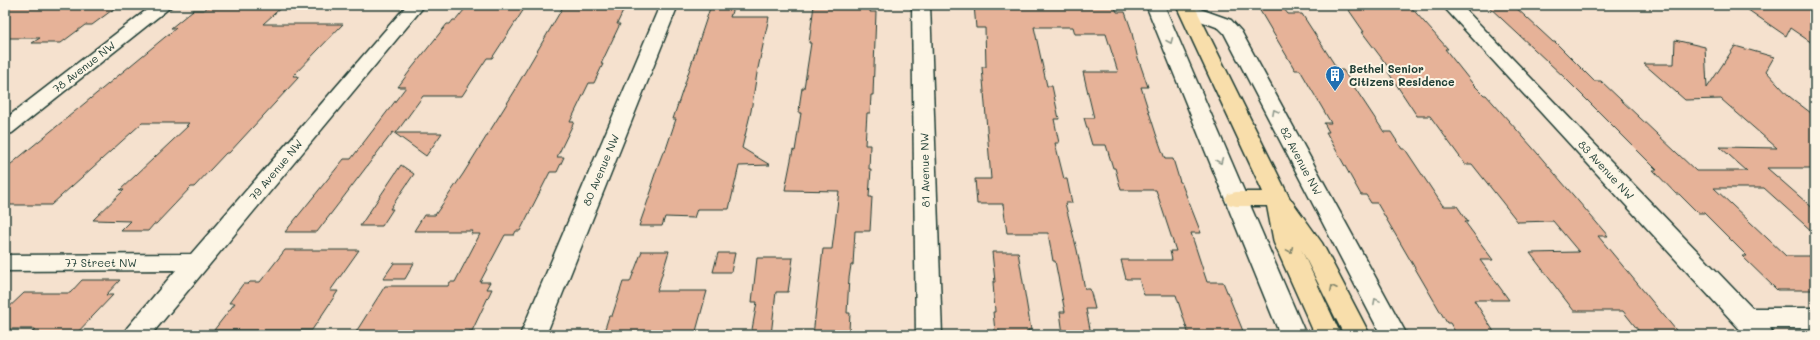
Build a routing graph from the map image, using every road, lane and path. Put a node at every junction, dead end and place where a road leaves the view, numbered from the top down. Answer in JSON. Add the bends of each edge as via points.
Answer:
{"nodes":[{"id":1,"x":164,"y":5,"type":"edge"},
{"id":2,"x":416,"y":5,"type":"edge"},
{"id":3,"x":669,"y":5,"type":"edge"},
{"id":4,"x":921,"y":5,"type":"edge"},
{"id":5,"x":1155,"y":5,"type":"edge"},
{"id":6,"x":1450,"y":5,"type":"edge"},
{"id":7,"x":1186,"y":8,"type":"edge"},
{"id":8,"x":5,"y":129,"type":"edge"},
{"id":9,"x":1236,"y":199,"type":"junction"},
{"id":10,"x":1278,"y":199,"type":"junction"},
{"id":11,"x":198,"y":262,"type":"junction"},
{"id":12,"x":5,"y":263,"type":"edge"},
{"id":13,"x":1815,"y":318,"type":"edge"},
{"id":14,"x":1753,"y":327,"type":"edge"},
{"id":15,"x":136,"y":335,"type":"edge"},
{"id":16,"x":533,"y":335,"type":"edge"},
{"id":17,"x":929,"y":335,"type":"edge"},
{"id":18,"x":1293,"y":335,"type":"edge"},
{"id":19,"x":1328,"y":335,"type":"edge"},
{"id":20,"x":1357,"y":335,"type":"edge"},
{"id":21,"x":1394,"y":335,"type":"edge"}],
"edges":[{"from":1,"to":8,"type":"street","name":"78 Avenue NW"},
{"from":2,"to":11,"type":"street","name":"79 Avenue NW"},
{"from":3,"to":16,"type":"street","name":"80 Avenue NW"},
{"from":4,"to":17,"type":"street","name":"81 Avenue NW"},
{"from":5,"to":9,"type":"street","one_way":true},
{"from":6,"to":14,"type":"street","name":"83 Avenue NW"},
{"from":7,"to":10,"type":"main road","name":"82 Avenue NW"},
{"from":21,"to":7,"type":"street","name":"82 Avenue NW","one_way":true,"via":[[1232,31],[1225,24]]},
{"from":9,"to":10,"type":"main road"},
{"from":9,"to":18,"type":"street"},
{"from":10,"to":19,"type":"main road","name":"82 Avenue NW","one_way":true,"via":[[1286,243]]},
{"from":20,"to":10,"type":"main road","name":"82 Avenue NW","one_way":true,"via":[[1310,243]]},
{"from":11,"to":12,"type":"street","name":"77 Street NW"},
{"from":11,"to":15,"type":"street","name":"79 Avenue NW"},
{"from":13,"to":14,"type":"street"}]}
